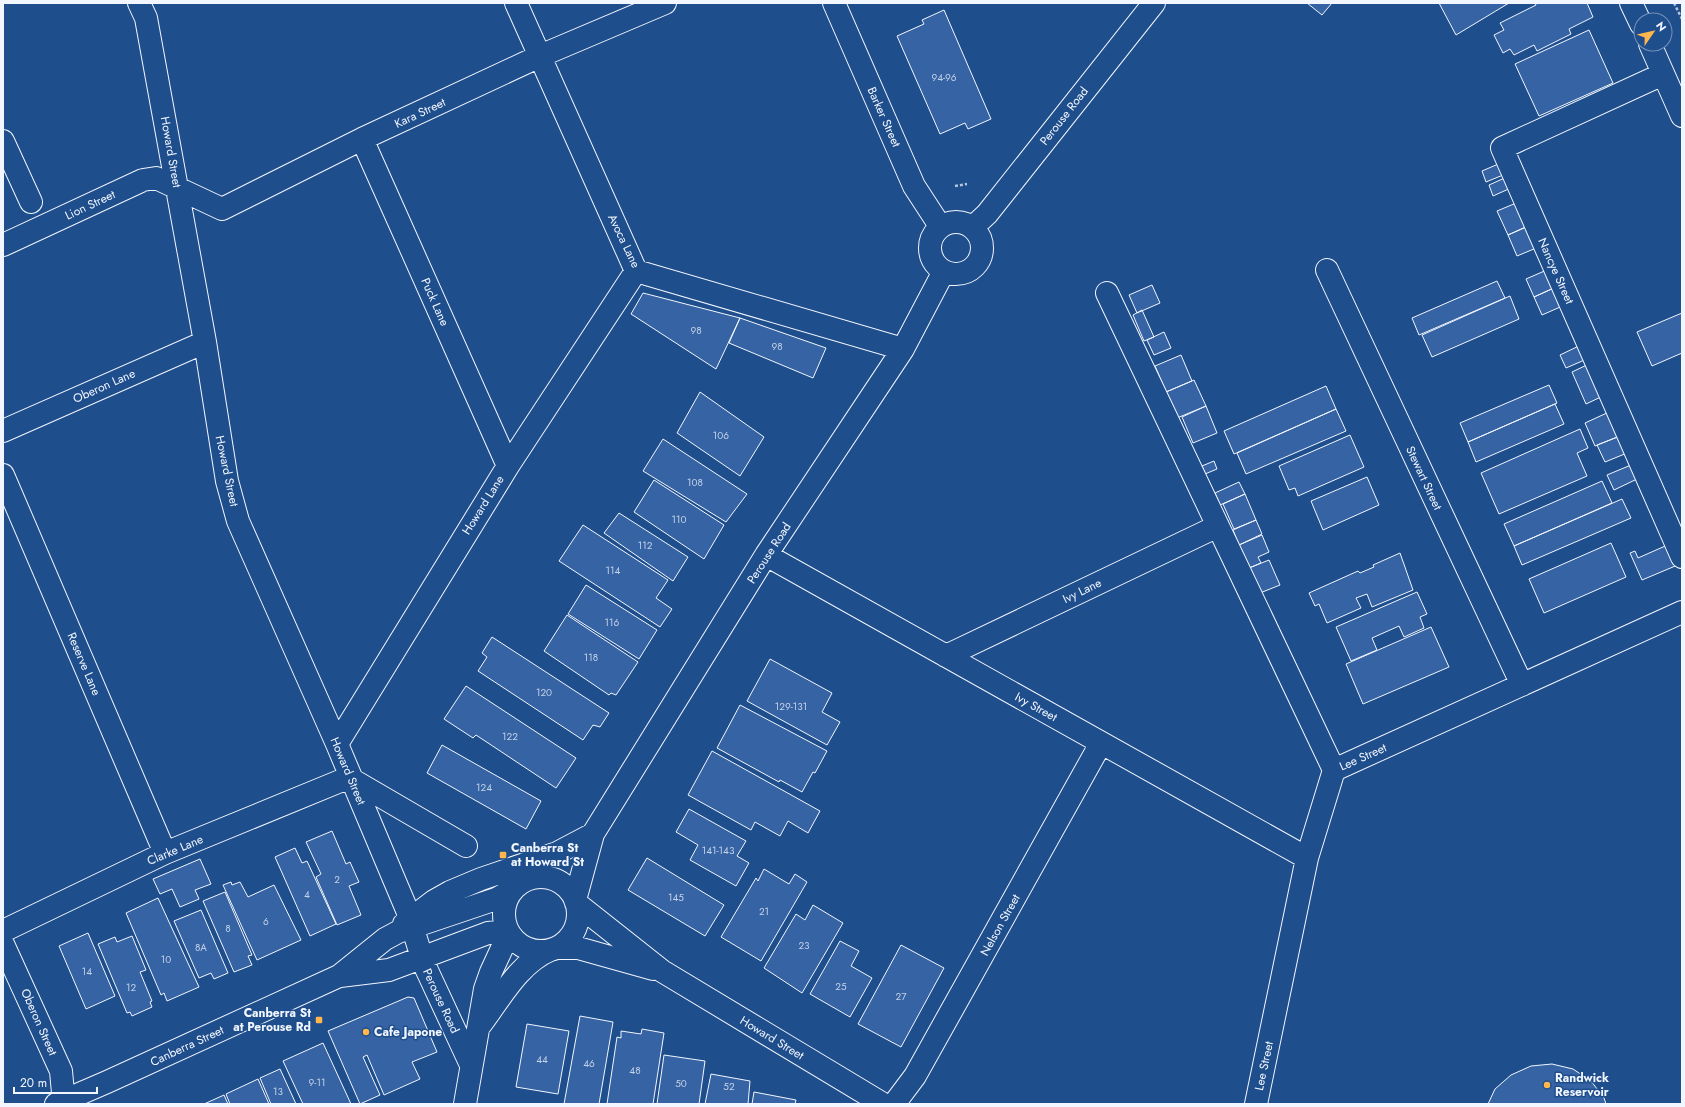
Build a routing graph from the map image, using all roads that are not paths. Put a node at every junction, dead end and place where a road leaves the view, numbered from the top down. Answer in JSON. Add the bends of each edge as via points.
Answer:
{"nodes":[{"id":1,"x":140,"y":3,"type":"edge"},
{"id":2,"x":516,"y":3,"type":"edge"},
{"id":3,"x":665,"y":3,"type":"edge"},
{"id":4,"x":834,"y":3,"type":"edge"},
{"id":5,"x":1154,"y":3,"type":"edge"},
{"id":6,"x":1653,"y":52,"type":"edge"},
{"id":7,"x":540,"y":56,"type":"junction"},
{"id":8,"x":1663,"y":74,"type":"junction"},
{"id":9,"x":1682,"y":116,"type":"edge"},
{"id":10,"x":362,"y":139,"type":"junction"},
{"id":11,"x":3,"y":141,"type":"edge"},
{"id":12,"x":178,"y":188,"type":"junction"},
{"id":13,"x":31,"y":202,"type":"dead end"},
{"id":14,"x":940,"y":226,"type":"junction"},
{"id":15,"x":973,"y":227,"type":"junction"},
{"id":16,"x":3,"y":245,"type":"edge"},
{"id":17,"x":1327,"y":270,"type":"dead end"},
{"id":18,"x":636,"y":271,"type":"junction"},
{"id":19,"x":944,"y":271,"type":"junction"},
{"id":20,"x":1107,"y":293,"type":"dead end"},
{"id":21,"x":205,"y":342,"type":"junction"},
{"id":22,"x":903,"y":349,"type":"junction"},
{"id":23,"x":3,"y":432,"type":"edge"},
{"id":24,"x":508,"y":466,"type":"junction"},
{"id":25,"x":3,"y":474,"type":"edge"},
{"id":26,"x":1218,"y":526,"type":"junction"},
{"id":27,"x":766,"y":555,"type":"junction"},
{"id":28,"x":1682,"y":557,"type":"edge"},
{"id":29,"x":1682,"y":612,"type":"edge"},
{"id":30,"x":946,"y":656,"type":"junction"},
{"id":31,"x":1522,"y":685,"type":"junction"},
{"id":32,"x":1101,"y":743,"type":"junction"},
{"id":33,"x":337,"y":744,"type":"junction"},
{"id":34,"x":1334,"y":770,"type":"junction"},
{"id":35,"x":351,"y":778,"type":"junction"},
{"id":36,"x":593,"y":834,"type":"junction"},
{"id":37,"x":466,"y":846,"type":"dead end"},
{"id":38,"x":165,"y":853,"type":"junction"},
{"id":39,"x":1307,"y":858,"type":"junction"},
{"id":40,"x":540,"y":877,"type":"junction"},
{"id":41,"x":512,"y":890,"type":"junction"},
{"id":42,"x":575,"y":901,"type":"junction"},
{"id":43,"x":412,"y":923,"type":"junction"},
{"id":44,"x":3,"y":931,"type":"edge"},
{"id":45,"x":508,"y":932,"type":"junction"},
{"id":46,"x":3,"y":944,"type":"edge"},
{"id":47,"x":553,"y":949,"type":"junction"},
{"id":48,"x":421,"y":958,"type":"junction"},
{"id":49,"x":662,"y":971,"type":"junction"},
{"id":50,"x":339,"y":976,"type":"junction"},
{"id":51,"x":478,"y":1028,"type":"junction"},
{"id":52,"x":471,"y":1065,"type":"junction"},
{"id":53,"x":61,"y":1103,"type":"edge"},
{"id":54,"x":465,"y":1104,"type":"edge"},
{"id":55,"x":883,"y":1104,"type":"edge"},
{"id":56,"x":894,"y":1104,"type":"edge"},
{"id":57,"x":1256,"y":1104,"type":"edge"}],
"edges":[{"from":1,"to":12,"type":"street","name":"Howard Street","via":[[146,18]]},
{"from":2,"to":7,"type":"street","name":"Avoca Lane"},
{"from":3,"to":7,"type":"street","name":"Kara Street"},
{"from":4,"to":14,"type":"street","name":"Barker Street","via":[[914,186]]},
{"from":5,"to":15,"type":"street","name":"Perouse Road","via":[[987,214]]},
{"from":6,"to":8,"type":"street"},
{"from":7,"to":10,"type":"street","name":"Kara Street"},
{"from":7,"to":18,"type":"street","name":"Avoca Lane"},
{"from":8,"to":9,"type":"street"},
{"from":8,"to":28,"type":"street","name":"Nancye Street","via":[[1502,148]]},
{"from":10,"to":12,"type":"street","name":"Kara Street","via":[[222,209]]},
{"from":10,"to":24,"type":"street","name":"Puck Lane"},
{"from":11,"to":13,"type":"street"},
{"from":12,"to":16,"type":"street","name":"Lion Street","via":[[156,178],[143,180]]},
{"from":12,"to":21,"type":"street","name":"Howard Street"},
{"from":14,"to":15,"type":"street","via":[[957,221]]},
{"from":14,"to":19,"type":"street","via":[[931,238],[930,253],[938,267]]},
{"from":15,"to":19,"type":"street","via":[[982,242],[980,258],[969,271],[961,274]]},
{"from":17,"to":31,"type":"street","name":"Stewart Street"},
{"from":18,"to":22,"type":"street","name":"Avoca Lane"},
{"from":18,"to":24,"type":"street","name":"Howard Lane"},
{"from":19,"to":22,"type":"street","name":"Perouse Road"},
{"from":20,"to":26,"type":"street"},
{"from":21,"to":23,"type":"street","name":"Oberon Lane"},
{"from":21,"to":33,"type":"street","name":"Howard Street","via":[[227,481],[238,521]]},
{"from":22,"to":27,"type":"street","name":"Perouse Road"},
{"from":24,"to":33,"type":"street","name":"Howard Lane"},
{"from":25,"to":38,"type":"street","name":"Reserve Lane"},
{"from":26,"to":30,"type":"street","name":"Ivy Lane"},
{"from":26,"to":34,"type":"street"},
{"from":27,"to":30,"type":"street","name":"Ivy Street"},
{"from":27,"to":36,"type":"street","name":"Perouse Road"},
{"from":29,"to":31,"type":"street","name":"Lee Street"},
{"from":30,"to":32,"type":"street","name":"Ivy Street"},
{"from":31,"to":34,"type":"street","name":"Lee Street"},
{"from":32,"to":39,"type":"street","name":"Ivy Street"},
{"from":32,"to":56,"type":"street","name":"Nelson Street","via":[[915,1076]]},
{"from":33,"to":35,"type":"street","name":"Howard Street"},
{"from":34,"to":39,"type":"street","name":"Lee Street"},
{"from":35,"to":37,"type":"street"},
{"from":35,"to":38,"type":"street","name":"Clarke Lane"},
{"from":35,"to":43,"type":"street","name":"Howard Street"},
{"from":36,"to":40,"type":"street","name":"Perouse Road"},
{"from":36,"to":42,"type":"street","name":"Perouse Road"},
{"from":36,"to":43,"type":"street","name":"Canberra Street","via":[[557,853],[450,892],[434,901]]},
{"from":38,"to":44,"type":"street","name":"Clarke Lane"},
{"from":39,"to":57,"type":"street","name":"Lee Street"},
{"from":40,"to":41,"type":"street","via":[[525,880]]},
{"from":40,"to":42,"type":"street","via":[[551,878],[561,883],[569,890]]},
{"from":41,"to":43,"type":"street","via":[[496,900]]},
{"from":41,"to":45,"type":"street","via":[[504,914]]},
{"from":42,"to":47,"type":"street","via":[[578,916],[575,929],[567,940]]},
{"from":42,"to":49,"type":"street","name":"Howard Street"},
{"from":43,"to":48,"type":"street","name":"Howard Street"},
{"from":43,"to":50,"type":"street","name":"Canberra Street","via":[[385,939]]},
{"from":45,"to":47,"type":"street","via":[[524,947],[536,951]]},
{"from":45,"to":48,"type":"street","name":"Canberra Street","via":[[488,933]]},
{"from":45,"to":51,"type":"street","name":"Perouse Road","via":[[488,979]]},
{"from":46,"to":53,"type":"street","name":"Oberon Street","via":[[61,1071]]},
{"from":47,"to":49,"type":"street","name":"Howard Street","via":[[586,950]]},
{"from":47,"to":51,"type":"street","name":"Perouse Road","via":[[539,956],[520,973]]},
{"from":48,"to":50,"type":"street","name":"Canberra Street","via":[[389,970]]},
{"from":48,"to":52,"type":"street","name":"Perouse Road"},
{"from":49,"to":55,"type":"street","name":"Howard Street"},
{"from":50,"to":53,"type":"street","name":"Canberra Street"},
{"from":51,"to":52,"type":"street","name":"Perouse Road"},
{"from":52,"to":54,"type":"street","name":"Perouse Road"}]}
